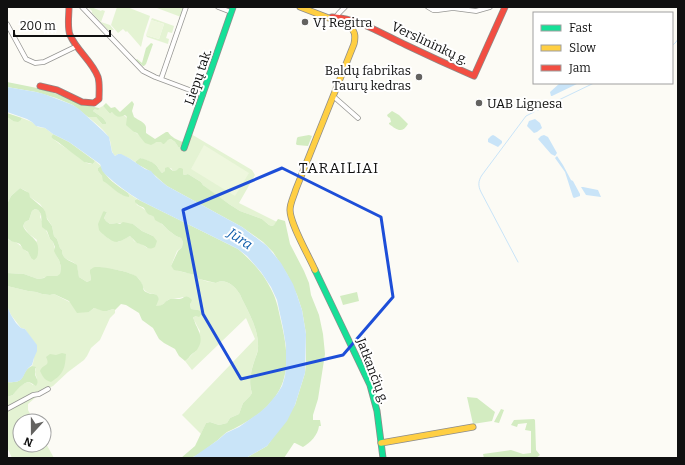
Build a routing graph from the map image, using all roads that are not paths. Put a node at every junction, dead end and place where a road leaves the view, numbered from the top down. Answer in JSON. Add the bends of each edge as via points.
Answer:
{"nodes":[{"id":1,"x":69,"y":7,"type":"edge"},
{"id":2,"x":82,"y":7,"type":"edge"},
{"id":3,"x":186,"y":7,"type":"edge"},
{"id":4,"x":218,"y":7,"type":"edge"},
{"id":5,"x":300,"y":7,"type":"edge"},
{"id":6,"x":345,"y":7,"type":"edge"},
{"id":7,"x":428,"y":7,"type":"edge"},
{"id":8,"x":490,"y":7,"type":"edge"},
{"id":9,"x":505,"y":7,"type":"edge"},
{"id":10,"x":232,"y":10,"type":"edge"},
{"id":11,"x":336,"y":17,"type":"junction"},
{"id":12,"x":329,"y":18,"type":"junction"},
{"id":13,"x":7,"y":24,"type":"edge"},
{"id":14,"x":77,"y":46,"type":"junction"},
{"id":15,"x":161,"y":79,"type":"junction"},
{"id":16,"x":40,"y":86,"type":"dead end"},
{"id":17,"x":203,"y":95,"type":"junction"},
{"id":18,"x":333,"y":96,"type":"junction"},
{"id":19,"x":358,"y":118,"type":"dead end"},
{"id":20,"x":184,"y":148,"type":"dead end"},
{"id":21,"x":48,"y":389,"type":"dead end"},
{"id":22,"x":7,"y":410,"type":"edge"},
{"id":23,"x":473,"y":427,"type":"dead end"},
{"id":24,"x":381,"y":443,"type":"junction"},
{"id":25,"x":383,"y":458,"type":"edge"}],
"edges":[{"from":1,"to":14,"type":"street","via":[[68,28]]},
{"from":2,"to":15,"type":"street","via":[[139,67]]},
{"from":3,"to":15,"type":"street"},
{"from":4,"to":10,"type":"street","name":"Liepų tak."},
{"from":5,"to":12,"type":"street"},
{"from":6,"to":11,"type":"street"},
{"from":7,"to":8,"type":"street","via":[[433,10],[453,8],[476,11]]},
{"from":9,"to":11,"type":"street","name":"Verslininkų g.","via":[[474,76],[353,20]]},
{"from":10,"to":17,"type":"street","name":"Liepų tak."},
{"from":11,"to":12,"type":"street","name":"Verslininkų g."},
{"from":12,"to":18,"type":"street","name":"Jatkančių g.","via":[[351,27],[355,33],[354,44]]},
{"from":13,"to":14,"type":"street","via":[[26,59],[35,64]]},
{"from":14,"to":16,"type":"street","via":[[96,72],[99,90],[97,102],[82,102],[57,90]]},
{"from":15,"to":17,"type":"street"},
{"from":17,"to":20,"type":"street","name":"Liepų tak."},
{"from":18,"to":19,"type":"street"},
{"from":18,"to":24,"type":"street","name":"Jatkančių g.","via":[[296,189],[290,208],[291,217],[373,394]]},
{"from":21,"to":22,"type":"street"},
{"from":23,"to":24,"type":"street"},
{"from":24,"to":25,"type":"street","name":"Jatkančių g."}]}
